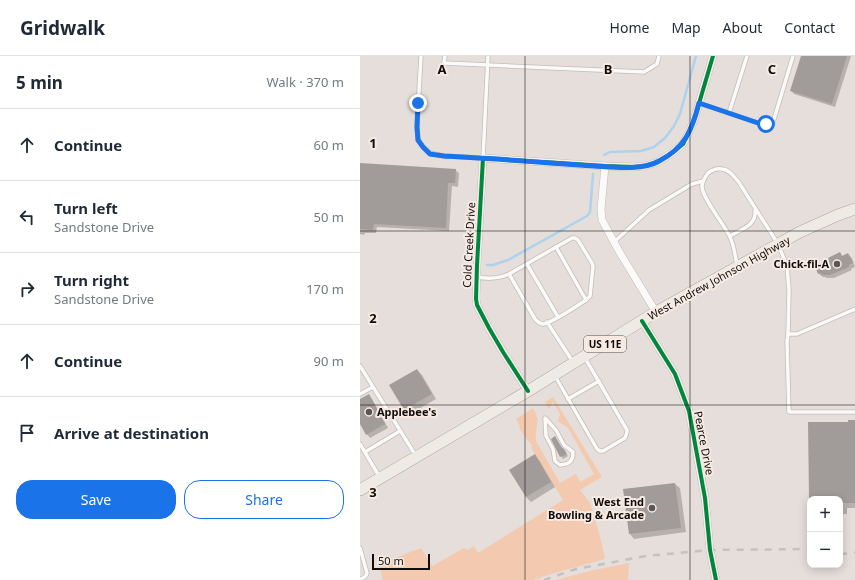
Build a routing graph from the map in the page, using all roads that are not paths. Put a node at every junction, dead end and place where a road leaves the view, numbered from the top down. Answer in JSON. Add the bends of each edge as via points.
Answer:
{"nodes":[{"id":1,"x":421,"y":56,"type":"edge"},
{"id":2,"x":445,"y":56,"type":"edge"},
{"id":3,"x":488,"y":56,"type":"edge"},
{"id":4,"x":659,"y":56,"type":"edge"},
{"id":5,"x":712,"y":56,"type":"edge"},
{"id":6,"x":746,"y":56,"type":"edge"},
{"id":7,"x":793,"y":56,"type":"edge"},
{"id":8,"x":488,"y":65,"type":"junction"},
{"id":9,"x":699,"y":103,"type":"junction"},
{"id":10,"x":729,"y":113,"type":"junction"},
{"id":11,"x":484,"y":158,"type":"junction"},
{"id":12,"x":605,"y":166,"type":"junction"},
{"id":13,"x":703,"y":181,"type":"junction"},
{"id":14,"x":755,"y":208,"type":"junction"},
{"id":15,"x":855,"y":209,"type":"edge"},
{"id":16,"x":730,"y":236,"type":"junction"},
{"id":17,"x":614,"y":242,"type":"junction"},
{"id":18,"x":778,"y":244,"type":"junction"},
{"id":19,"x":556,"y":246,"type":"junction"},
{"id":20,"x":527,"y":264,"type":"junction"},
{"id":21,"x":737,"y":267,"type":"junction"},
{"id":22,"x":509,"y":274,"type":"junction"},
{"id":23,"x":476,"y":277,"type":"junction"},
{"id":24,"x":586,"y":300,"type":"junction"},
{"id":25,"x":855,"y":309,"type":"edge"},
{"id":26,"x":656,"y":312,"type":"junction"},
{"id":27,"x":558,"y":317,"type":"junction"},
{"id":28,"x":642,"y":321,"type":"junction"},
{"id":29,"x":547,"y":322,"type":"junction"},
{"id":30,"x":788,"y":334,"type":"junction"},
{"id":31,"x":584,"y":356,"type":"junction"},
{"id":32,"x":573,"y":363,"type":"junction"},
{"id":33,"x":360,"y":366,"type":"edge"},
{"id":34,"x":554,"y":375,"type":"junction"},
{"id":35,"x":599,"y":381,"type":"junction"},
{"id":36,"x":373,"y":387,"type":"junction"},
{"id":37,"x":528,"y":391,"type":"junction"},
{"id":38,"x":360,"y":394,"type":"edge"},
{"id":39,"x":568,"y":399,"type":"junction"},
{"id":40,"x":855,"y":412,"type":"edge"},
{"id":41,"x":546,"y":418,"type":"joint"},
{"id":42,"x":400,"y":431,"type":"junction"},
{"id":43,"x":360,"y":444,"type":"edge"},
{"id":44,"x":365,"y":452,"type":"junction"},
{"id":45,"x":417,"y":457,"type":"junction"},
{"id":46,"x":380,"y":478,"type":"junction"},
{"id":47,"x":360,"y":490,"type":"edge"},
{"id":48,"x":360,"y":548,"type":"edge"},
{"id":49,"x":360,"y":579,"type":"edge"},
{"id":50,"x":716,"y":580,"type":"edge"}],
"edges":[{"from":1,"to":11,"type":"lane","via":[[418,140],[430,154]]},
{"from":2,"to":8,"type":"lane","via":[[444,63]]},
{"from":3,"to":8,"type":"lane"},
{"from":4,"to":8,"type":"lane","via":[[657,64],[644,72]]},
{"from":5,"to":9,"type":"street"},
{"from":6,"to":10,"type":"lane"},
{"from":7,"to":10,"type":"lane","via":[[771,123],[761,124]]},
{"from":8,"to":11,"type":"lane"},
{"from":9,"to":10,"type":"lane"},
{"from":9,"to":12,"type":"street","via":[[683,144],[672,153],[658,162],[645,166]]},
{"from":11,"to":12,"type":"street"},
{"from":11,"to":23,"type":"street","name":"Cold Creek Drive"},
{"from":12,"to":17,"type":"street","via":[[602,220]]},
{"from":13,"to":14,"type":"lane","via":[[706,175],[718,168],[732,173]]},
{"from":13,"to":16,"type":"lane","via":[[704,195]]},
{"from":13,"to":17,"type":"lane","via":[[692,184],[649,210]]},
{"from":14,"to":16,"type":"lane","via":[[755,220]]},
{"from":14,"to":18,"type":"lane"},
{"from":15,"to":18,"type":"main road","name":"West Andrew Johnson Highway","number":"US 11E","via":[[838,214]]},
{"from":16,"to":21,"type":"lane"},
{"from":17,"to":26,"type":"street"},
{"from":18,"to":21,"type":"main road","name":"West Andrew Johnson Highway","number":"US 11E"},
{"from":18,"to":30,"type":"lane","via":[[787,266]]},
{"from":19,"to":20,"type":"lane"},
{"from":19,"to":24,"type":"lane"},
{"from":19,"to":24,"type":"lane","via":[[576,238],[592,263],[590,296]]},
{"from":20,"to":22,"type":"lane"},
{"from":20,"to":27,"type":"lane"},
{"from":21,"to":26,"type":"main road","name":"West Andrew Johnson Highway","number":"US 11E"},
{"from":22,"to":23,"type":"lane","via":[[488,279]]},
{"from":22,"to":29,"type":"lane","via":[[535,319],[543,324]]},
{"from":23,"to":37,"type":"street","name":"Cold Creek Drive","via":[[477,305]]},
{"from":24,"to":27,"type":"lane"},
{"from":25,"to":30,"type":"lane","via":[[797,334]]},
{"from":26,"to":28,"type":"main road","name":"West Andrew Johnson Highway","number":"US 11E"},
{"from":27,"to":29,"type":"lane"},
{"from":28,"to":31,"type":"main road","name":"West Andrew Johnson Highway","number":"US 11E"},
{"from":28,"to":50,"type":"street","name":"Pearce Drive","via":[[675,374],[690,411]]},
{"from":29,"to":32,"type":"lane"},
{"from":30,"to":40,"type":"lane","via":[[789,412]]},
{"from":31,"to":32,"type":"main road","name":"West Andrew Johnson Highway","number":"US 11E"},
{"from":31,"to":35,"type":"lane"},
{"from":32,"to":34,"type":"main road","name":"West Andrew Johnson Highway","number":"US 11E"},
{"from":33,"to":36,"type":"lane"},
{"from":34,"to":37,"type":"main road","name":"West Andrew Johnson Highway","number":"US 11E"},
{"from":34,"to":39,"type":"lane"},
{"from":35,"to":39,"type":"lane"},
{"from":35,"to":39,"type":"lane","via":[[627,430],[625,438],[603,451],[597,449]]},
{"from":36,"to":38,"type":"lane"},
{"from":36,"to":42,"type":"lane"},
{"from":37,"to":45,"type":"main road","name":"West Andrew Johnson Highway","number":"US 11E"},
{"from":41,"to":41,"type":"lane","via":[[546,436],[555,460],[560,464],[570,462],[573,452],[564,445]]},
{"from":42,"to":44,"type":"lane"},
{"from":42,"to":45,"type":"lane"},
{"from":43,"to":44,"type":"lane"},
{"from":44,"to":46,"type":"lane"},
{"from":45,"to":46,"type":"main road","name":"West Andrew Johnson Highway","number":"US 11E"},
{"from":46,"to":47,"type":"main road","name":"West Andrew Johnson Highway","number":"US 11E"},
{"from":48,"to":49,"type":"lane","via":[[367,576]]}]}
